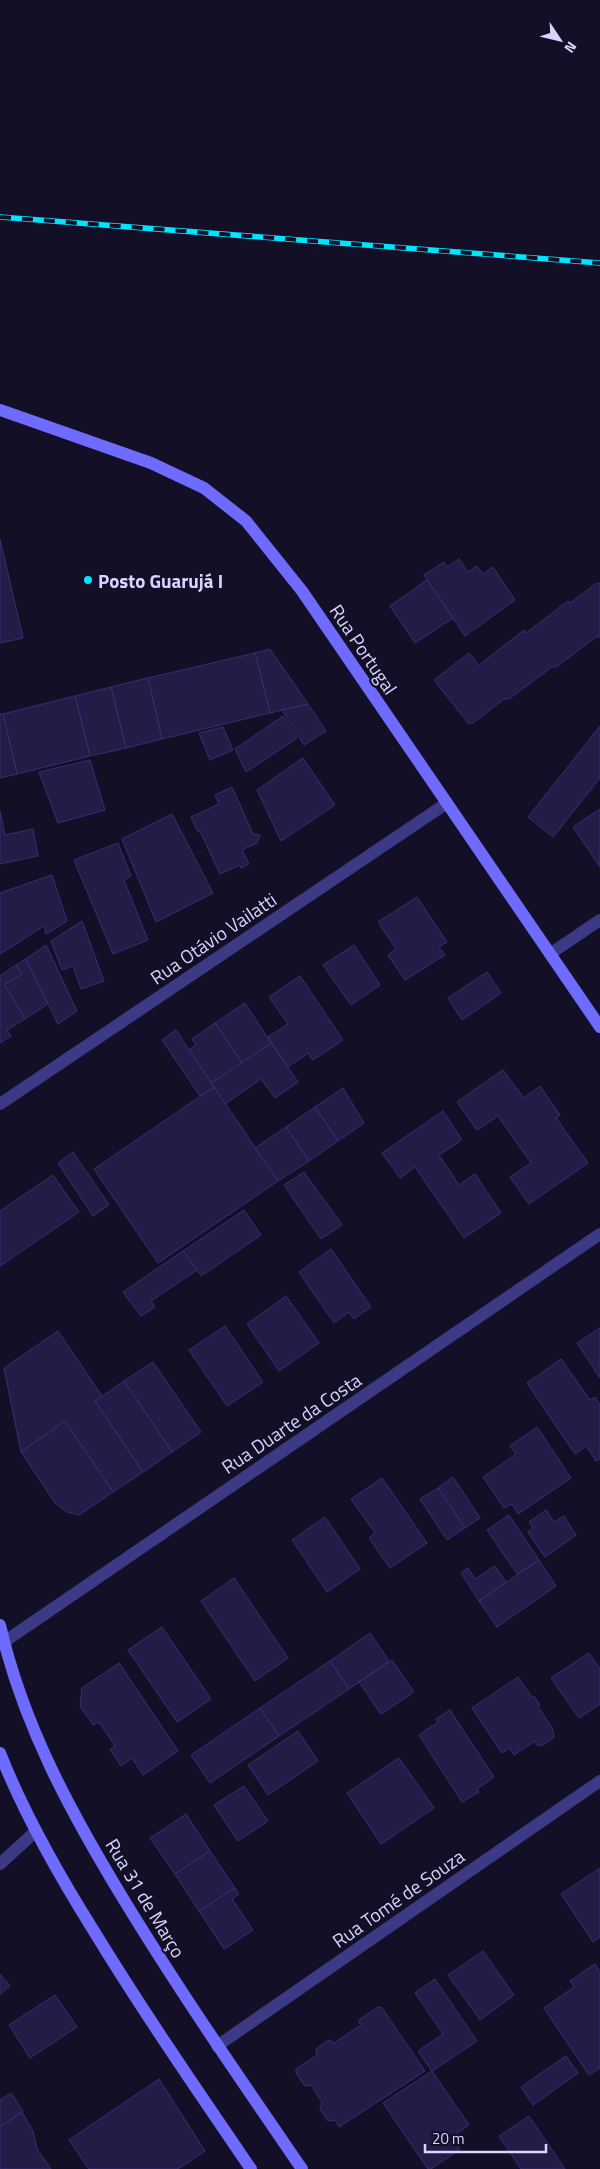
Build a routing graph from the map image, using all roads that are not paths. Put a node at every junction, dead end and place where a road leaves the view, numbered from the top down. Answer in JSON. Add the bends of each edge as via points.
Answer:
{"nodes":[{"id":1,"x":0,"y":410,"type":"edge"},
{"id":2,"x":446,"y":802,"type":"junction"},
{"id":3,"x":600,"y":920,"type":"edge"},
{"id":4,"x":550,"y":954,"type":"junction"},
{"id":5,"x":600,"y":1027,"type":"edge"},
{"id":6,"x":0,"y":1104,"type":"edge"},
{"id":7,"x":600,"y":1234,"type":"edge"},
{"id":8,"x":0,"y":1626,"type":"edge"},
{"id":9,"x":4,"y":1642,"type":"junction"},
{"id":10,"x":0,"y":1753,"type":"edge"},
{"id":11,"x":600,"y":1781,"type":"edge"},
{"id":12,"x":36,"y":1832,"type":"junction"},
{"id":13,"x":0,"y":1864,"type":"edge"},
{"id":14,"x":217,"y":2046,"type":"junction"},
{"id":15,"x":251,"y":2169,"type":"edge"},
{"id":16,"x":302,"y":2169,"type":"edge"}],
"edges":[{"from":1,"to":2,"type":"main road","name":"Rua Portugal","via":[[151,463],[204,488],[246,521],[302,591]]},
{"from":2,"to":4,"type":"main road","name":"Rua Portugal"},
{"from":2,"to":6,"type":"street","name":"Rua Otávio Vailatti"},
{"from":3,"to":4,"type":"street"},
{"from":4,"to":5,"type":"main road","name":"Rua Portugal"},
{"from":7,"to":9,"type":"street","name":"Rua Duarte da Costa"},
{"from":8,"to":9,"type":"main road","name":"Rua 31 de Março"},
{"from":9,"to":14,"type":"main road","name":"Rua 31 de Março","via":[[29,1717],[65,1799],[154,1951]]},
{"from":10,"to":12,"type":"main road"},
{"from":11,"to":14,"type":"street","name":"Rua Tomé de Souza"},
{"from":12,"to":13,"type":"street"},
{"from":12,"to":15,"type":"main road","via":[[118,1972]]},
{"from":14,"to":16,"type":"main road","name":"Rua 31 de Março"}]}
